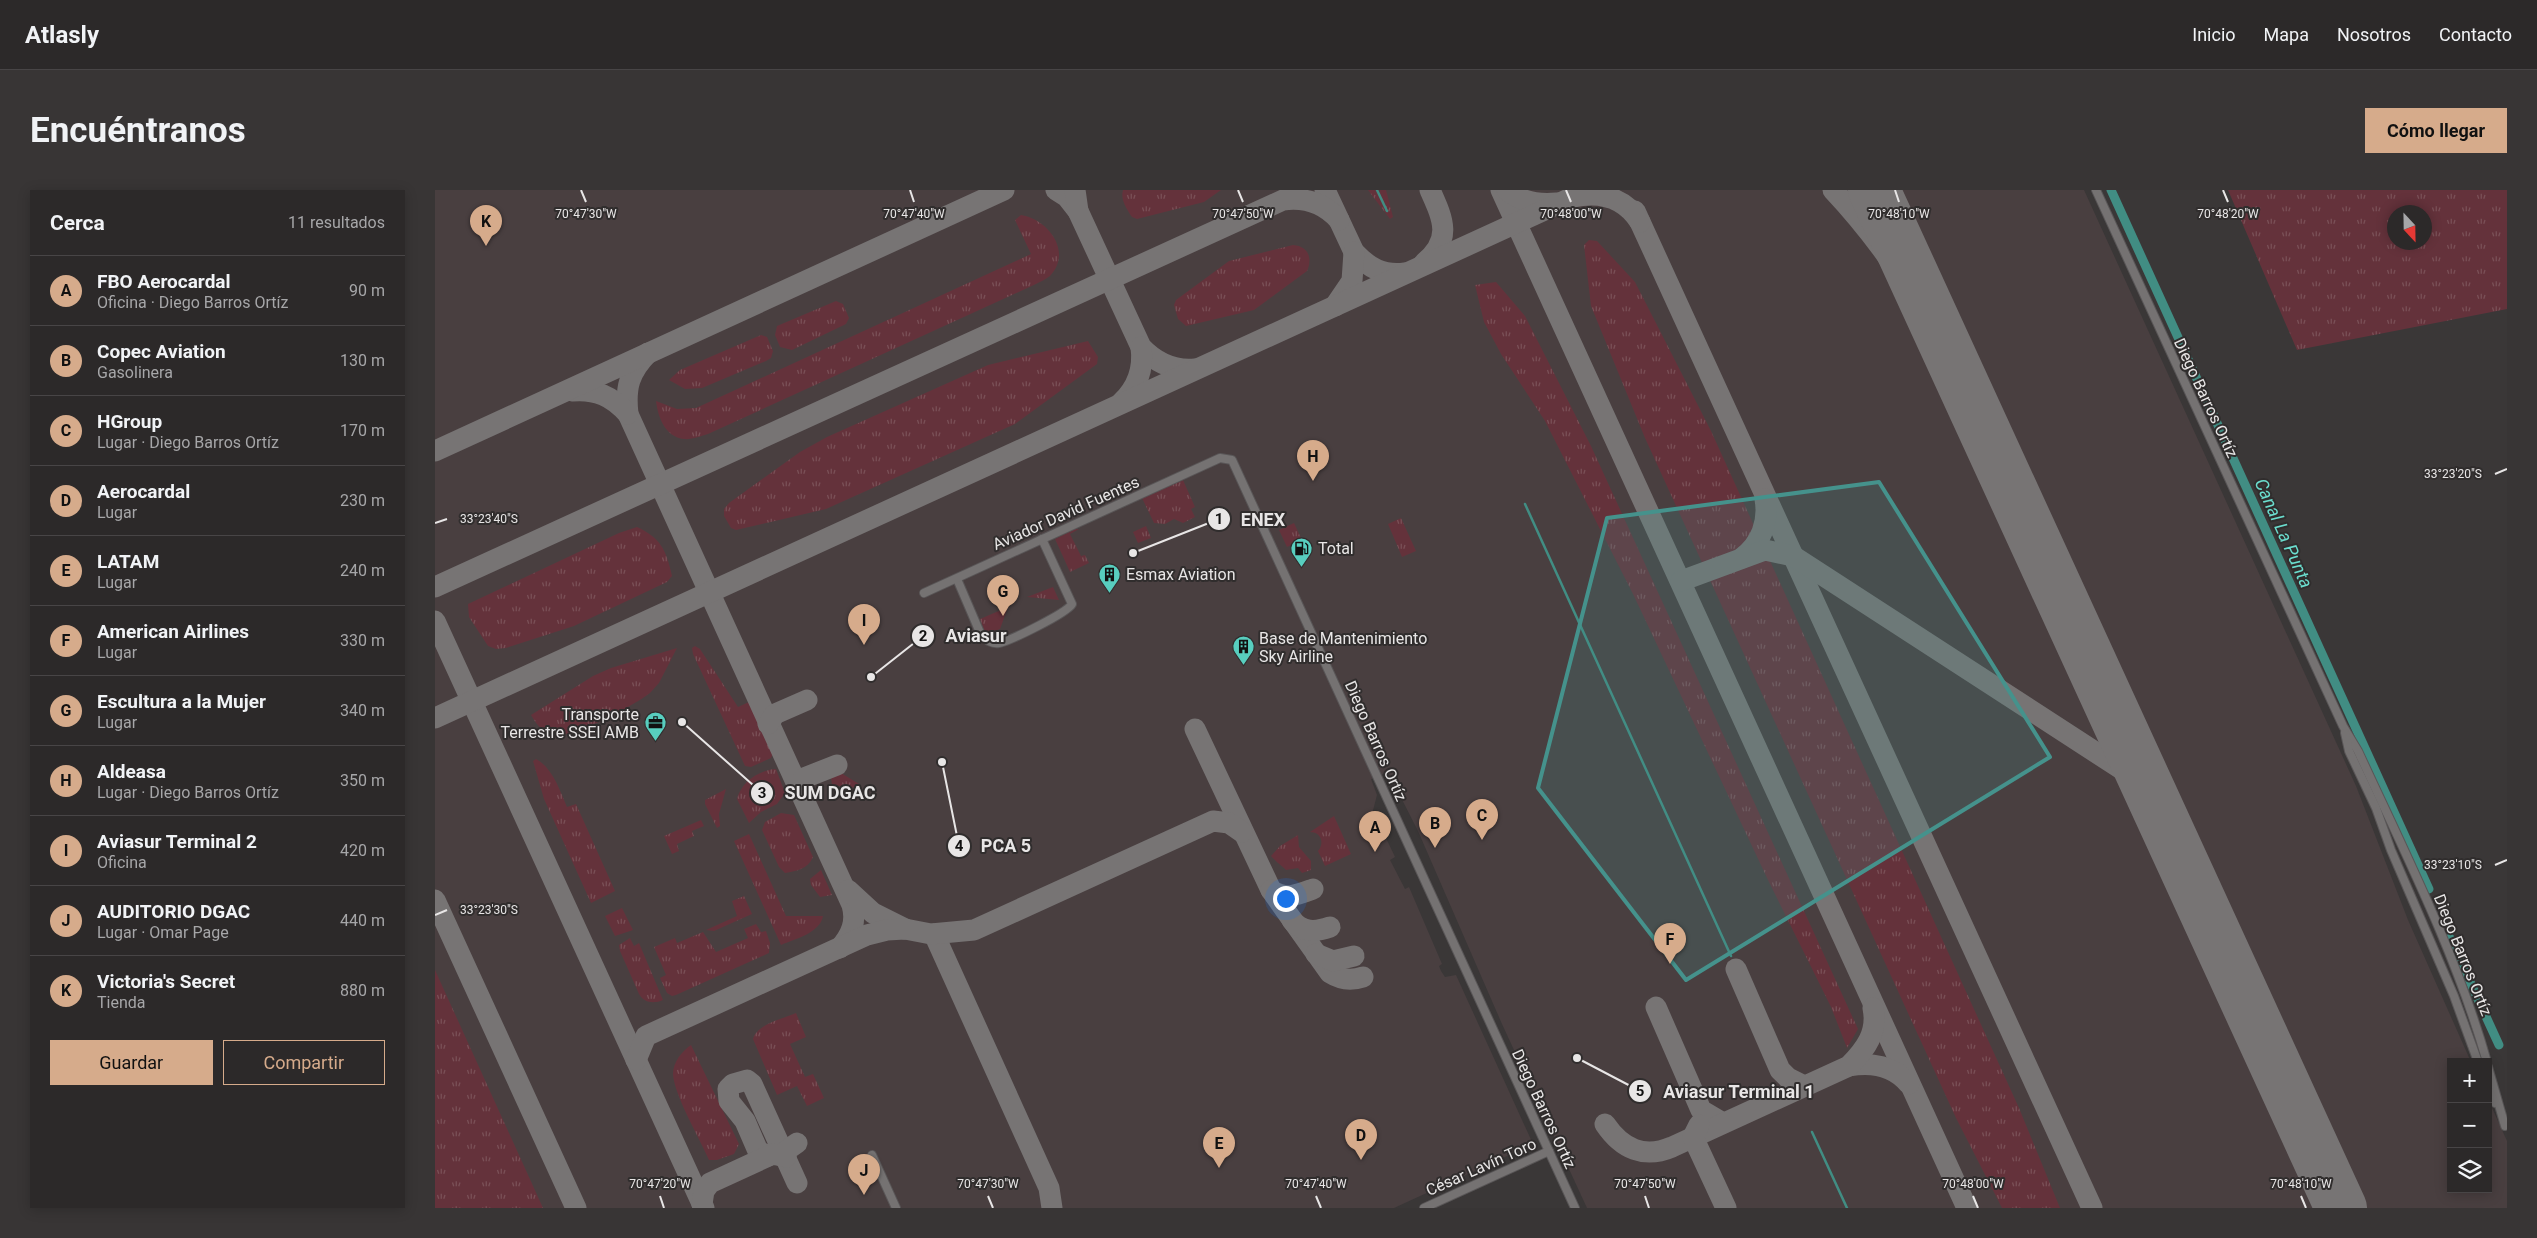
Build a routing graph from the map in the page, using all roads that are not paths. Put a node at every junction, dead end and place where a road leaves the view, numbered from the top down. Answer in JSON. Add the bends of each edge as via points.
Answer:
{"nodes":[{"id":1,"x":2096,"y":190,"type":"edge"},
{"id":2,"x":1220,"y":458,"type":"joint"},
{"id":3,"x":1043,"y":538,"type":"junction"},
{"id":4,"x":957,"y":579,"type":"junction"},
{"id":5,"x":924,"y":593,"type":"dead end"},
{"id":6,"x":2343,"y":726,"type":"junction"},
{"id":7,"x":2477,"y":1058,"type":"edge"},
{"id":8,"x":2486,"y":1058,"type":"edge"},
{"id":9,"x":2492,"y":1081,"type":"edge"},
{"id":10,"x":2492,"y":1098,"type":"edge"},
{"id":11,"x":2506,"y":1128,"type":"edge"},
{"id":12,"x":1549,"y":1151,"type":"junction"},
{"id":13,"x":871,"y":1154,"type":"dead end"},
{"id":14,"x":897,"y":1208,"type":"edge"},
{"id":15,"x":1424,"y":1208,"type":"edge"},
{"id":16,"x":1575,"y":1208,"type":"edge"}],
"edges":[{"from":1,"to":6,"type":"street","name":"Diego Barros Ortíz"},
{"from":2,"to":3,"type":"street","name":"Aviador David Fuentes"},
{"from":2,"to":12,"type":"street","name":"Diego Barros Ortíz","via":[[1229,458],[1235,463]]},
{"from":3,"to":4,"type":"street","name":"Aviador David Fuentes"},
{"from":3,"to":4,"type":"street","via":[[1072,604],[1058,616],[1004,641],[991,642],[981,635]]},
{"from":4,"to":5,"type":"street","name":"Aviador David Fuentes"},
{"from":6,"to":7,"type":"street","name":"Diego Barros Ortíz","via":[[2349,751],[2376,808]]},
{"from":6,"to":8,"type":"street","name":"Diego Barros Ortíz","via":[[2358,751],[2435,918],[2468,998]]},
{"from":9,"to":11,"type":"street"},
{"from":10,"to":11,"type":"street"},
{"from":12,"to":15,"type":"street","name":"César Lavín Toro"},
{"from":12,"to":16,"type":"street","name":"Diego Barros Ortíz"},
{"from":13,"to":14,"type":"street"}]}
